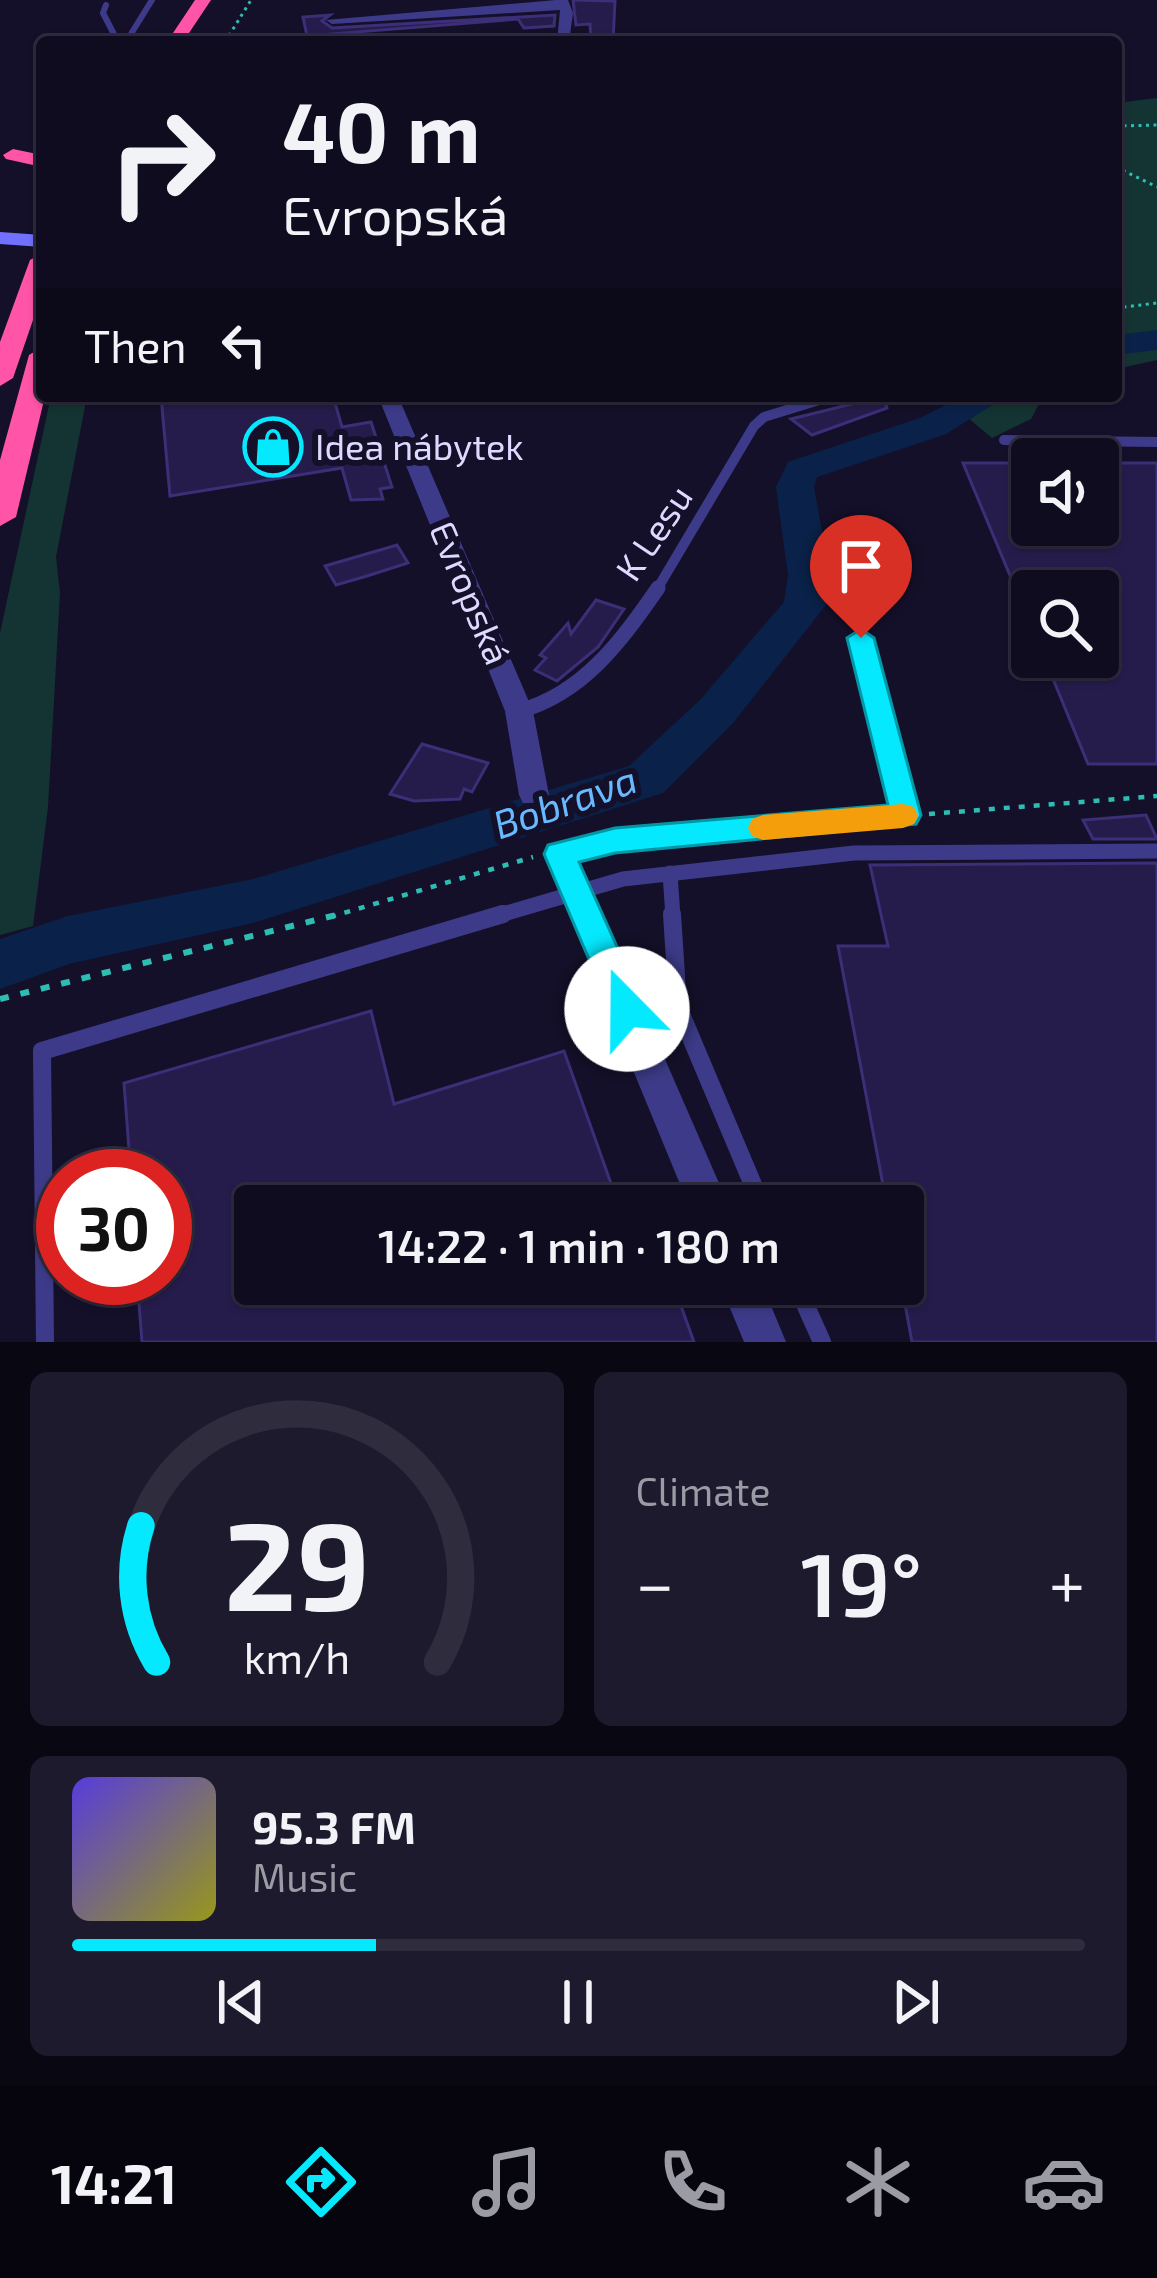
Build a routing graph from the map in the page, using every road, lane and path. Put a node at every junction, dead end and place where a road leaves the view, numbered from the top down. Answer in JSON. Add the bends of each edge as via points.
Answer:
{"nodes":[{"id":1,"x":152,"y":0,"type":"edge"},
{"id":2,"x":180,"y":0,"type":"edge"},
{"id":3,"x":251,"y":0,"type":"edge"},
{"id":4,"x":202,"y":2,"type":"edge"},
{"id":5,"x":563,"y":3,"type":"edge"},
{"id":6,"x":106,"y":5,"type":"dead end"},
{"id":7,"x":351,"y":19,"type":"junction"},
{"id":8,"x":332,"y":20,"type":"dead end"},
{"id":9,"x":118,"y":36,"type":"edge"},
{"id":10,"x":126,"y":36,"type":"edge"},
{"id":11,"x":158,"y":36,"type":"edge"},
{"id":12,"x":179,"y":36,"type":"edge"},
{"id":13,"x":229,"y":36,"type":"edge"},
{"id":14,"x":355,"y":36,"type":"edge"},
{"id":15,"x":564,"y":36,"type":"edge"},
{"id":16,"x":1157,"y":124,"type":"edge"},
{"id":17,"x":1122,"y":126,"type":"edge"},
{"id":18,"x":1122,"y":170,"type":"edge"},
{"id":19,"x":1157,"y":187,"type":"edge"},
{"id":20,"x":0,"y":238,"type":"edge"},
{"id":21,"x":36,"y":241,"type":"edge"},
{"id":22,"x":36,"y":277,"type":"edge"},
{"id":23,"x":1157,"y":303,"type":"edge"},
{"id":24,"x":1122,"y":307,"type":"edge"},
{"id":25,"x":0,"y":378,"type":"edge"},
{"id":26,"x":36,"y":378,"type":"edge"},
{"id":27,"x":390,"y":402,"type":"edge"},
{"id":28,"x":813,"y":402,"type":"edge"},
{"id":29,"x":1004,"y":440,"type":"dead end"},
{"id":30,"x":1157,"y":442,"type":"edge"},
{"id":31,"x":0,"y":517,"type":"edge"},
{"id":32,"x":861,"y":638,"type":"dead end"},
{"id":33,"x":519,"y":711,"type":"junction"},
{"id":34,"x":534,"y":795,"type":"dead end"},
{"id":35,"x":1157,"y":796,"type":"edge"},
{"id":36,"x":905,"y":815,"type":"junction"},
{"id":37,"x":1157,"y":851,"type":"edge"},
{"id":38,"x":560,"y":854,"type":"junction"},
{"id":39,"x":670,"y":873,"type":"junction"},
{"id":40,"x":578,"y":890,"type":"junction"},
{"id":41,"x":0,"y":999,"type":"edge"},
{"id":42,"x":700,"y":1185,"type":"edge"},
{"id":43,"x":753,"y":1185,"type":"edge"},
{"id":44,"x":750,"y":1305,"type":"edge"},
{"id":45,"x":805,"y":1305,"type":"edge"},
{"id":46,"x":45,"y":1342,"type":"edge"},
{"id":47,"x":765,"y":1342,"type":"edge"},
{"id":48,"x":822,"y":1342,"type":"edge"}],
"edges":[{"from":1,"to":10,"type":"lane"},
{"from":2,"to":11,"type":"highway"},
{"from":3,"to":13,"type":"path"},
{"from":4,"to":12,"type":"highway"},
{"from":5,"to":7,"type":"street"},
{"from":5,"to":15,"type":"street"},
{"from":6,"to":9,"type":"lane"},
{"from":7,"to":8,"type":"street"},
{"from":7,"to":14,"type":"street"},
{"from":16,"to":17,"type":"path"},
{"from":18,"to":19,"type":"path"},
{"from":20,"to":21,"type":"street"},
{"from":22,"to":25,"type":"highway"},
{"from":23,"to":24,"type":"path"},
{"from":26,"to":31,"type":"highway"},
{"from":27,"to":33,"type":"street","name":"Evropská"},
{"from":28,"to":33,"type":"lane","name":"K Lesu","via":[[754,426],[677,556],[612,645],[560,699]]},
{"from":29,"to":30,"type":"lane"},
{"from":32,"to":36,"type":"street"},
{"from":33,"to":34,"type":"street","name":"Evropská"},
{"from":35,"to":36,"type":"path"},
{"from":36,"to":38,"type":"street","via":[[615,841]]},
{"from":37,"to":39,"type":"lane","via":[[854,853]]},
{"from":38,"to":40,"type":"street"},
{"from":38,"to":41,"type":"path"},
{"from":39,"to":40,"type":"lane"},
{"from":39,"to":43,"type":"lane","via":[[678,1007]]},
{"from":40,"to":42,"type":"street"},
{"from":40,"to":46,"type":"lane","via":[[42,1051]]},
{"from":44,"to":47,"type":"street"},
{"from":45,"to":48,"type":"lane"}]}
